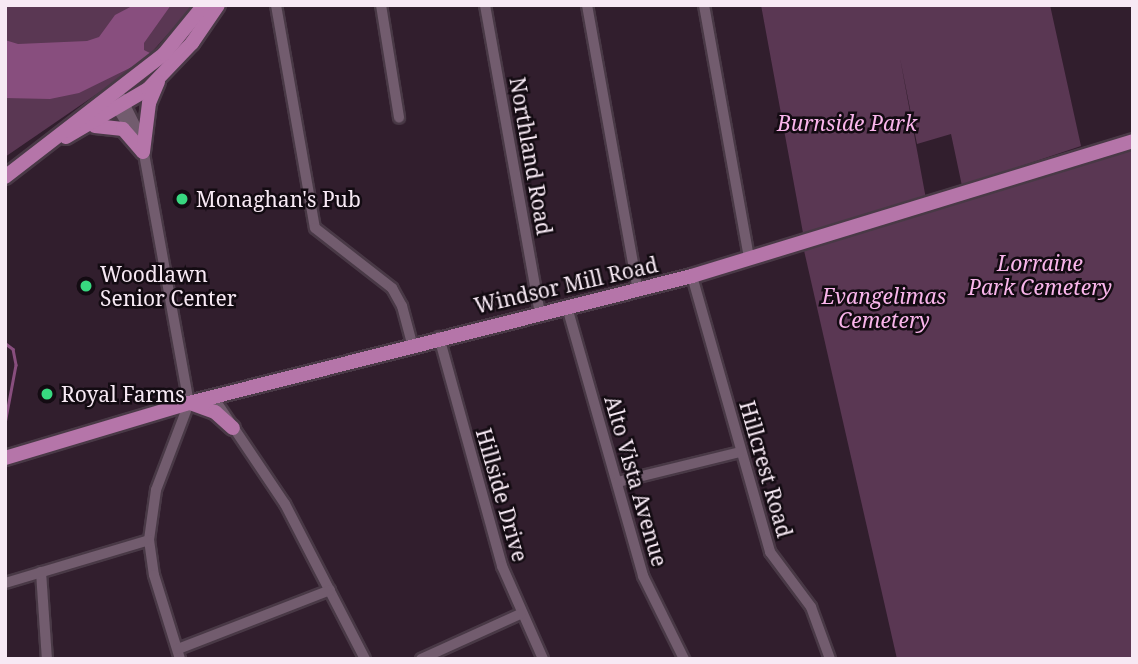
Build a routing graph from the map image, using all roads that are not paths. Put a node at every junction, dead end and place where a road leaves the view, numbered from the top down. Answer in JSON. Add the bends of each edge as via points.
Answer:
{"nodes":[{"id":1,"x":204,"y":5,"type":"edge"},
{"id":2,"x":218,"y":5,"type":"edge"},
{"id":3,"x":276,"y":5,"type":"edge"},
{"id":4,"x":381,"y":5,"type":"edge"},
{"id":5,"x":485,"y":5,"type":"edge"},
{"id":6,"x":587,"y":5,"type":"edge"},
{"id":7,"x":704,"y":5,"type":"edge"},
{"id":8,"x":160,"y":78,"type":"junction"},
{"id":9,"x":118,"y":101,"type":"junction"},
{"id":10,"x":399,"y":118,"type":"dead end"},
{"id":11,"x":90,"y":126,"type":"junction"},
{"id":12,"x":1133,"y":141,"type":"edge"},
{"id":13,"x":50,"y":143,"type":"junction"},
{"id":14,"x":143,"y":152,"type":"junction"},
{"id":15,"x":5,"y":177,"type":"edge"},
{"id":16,"x":749,"y":258,"type":"junction"},
{"id":17,"x":692,"y":276,"type":"junction"},
{"id":18,"x":638,"y":291,"type":"junction"},
{"id":19,"x":567,"y":307,"type":"junction"},
{"id":20,"x":540,"y":313,"type":"junction"},
{"id":21,"x":439,"y":337,"type":"junction"},
{"id":22,"x":412,"y":344,"type":"junction"},
{"id":23,"x":213,"y":397,"type":"junction"},
{"id":24,"x":189,"y":403,"type":"junction"},
{"id":25,"x":233,"y":428,"type":"junction"},
{"id":26,"x":740,"y":452,"type":"junction"},
{"id":27,"x":5,"y":458,"type":"edge"},
{"id":28,"x":618,"y":482,"type":"junction"},
{"id":29,"x":149,"y":540,"type":"junction"},
{"id":30,"x":41,"y":572,"type":"junction"},
{"id":31,"x":5,"y":583,"type":"edge"},
{"id":32,"x":330,"y":590,"type":"junction"},
{"id":33,"x":520,"y":614,"type":"junction"},
{"id":34,"x":179,"y":654,"type":"edge"},
{"id":35,"x":47,"y":659,"type":"edge"},
{"id":36,"x":365,"y":659,"type":"edge"},
{"id":37,"x":421,"y":659,"type":"edge"},
{"id":38,"x":543,"y":659,"type":"edge"},
{"id":39,"x":684,"y":659,"type":"edge"},
{"id":40,"x":830,"y":659,"type":"edge"}],
"edges":[{"from":1,"to":9,"type":"main road"},
{"from":2,"to":8,"type":"main road"},
{"from":3,"to":22,"type":"street","via":[[313,223],[325,239],[392,288]]},
{"from":4,"to":10,"type":"street"},
{"from":5,"to":20,"type":"street","name":"Northland Road"},
{"from":6,"to":18,"type":"street"},
{"from":7,"to":16,"type":"street"},
{"from":8,"to":9,"type":"main road"},
{"from":8,"to":14,"type":"main road","via":[[149,103]]},
{"from":9,"to":11,"type":"main road"},
{"from":9,"to":13,"type":"main road"},
{"from":9,"to":14,"type":"street"},
{"from":11,"to":13,"type":"main road"},
{"from":11,"to":14,"type":"main road","via":[[123,129]]},
{"from":12,"to":16,"type":"main road","name":"Windsor Mill Road"},
{"from":13,"to":15,"type":"main road"},
{"from":14,"to":24,"type":"street"},
{"from":16,"to":17,"type":"main road","name":"Windsor Mill Road"},
{"from":17,"to":18,"type":"main road","name":"Windsor Mill Road"},
{"from":17,"to":26,"type":"street","name":"Hillcrest Road"},
{"from":18,"to":19,"type":"main road","name":"Windsor Mill Road"},
{"from":19,"to":20,"type":"main road","name":"Windsor Mill Road"},
{"from":19,"to":28,"type":"street","name":"Alto Vista Avenue"},
{"from":20,"to":21,"type":"main road","name":"Windsor Mill Road"},
{"from":21,"to":22,"type":"main road","name":"Windsor Mill Road"},
{"from":21,"to":33,"type":"street","name":"Hillside Drive","via":[[502,565]]},
{"from":22,"to":23,"type":"main road","name":"Windsor Mill Road"},
{"from":23,"to":24,"type":"main road","name":"Windsor Mill Road"},
{"from":23,"to":25,"type":"street"},
{"from":24,"to":25,"type":"main road","via":[[215,412]]},
{"from":24,"to":27,"type":"main road","name":"Windsor Mill Road"},
{"from":24,"to":29,"type":"street","via":[[156,489]]},
{"from":25,"to":32,"type":"street","via":[[285,504]]},
{"from":26,"to":28,"type":"street"},
{"from":26,"to":40,"type":"street","name":"Hillcrest Road","via":[[770,552],[811,607]]},
{"from":28,"to":39,"type":"street","name":"Alto Vista Avenue","via":[[651,600]]},
{"from":29,"to":30,"type":"street"},
{"from":29,"to":34,"type":"street","via":[[154,575]]},
{"from":30,"to":31,"type":"street"},
{"from":30,"to":35,"type":"street"},
{"from":32,"to":34,"type":"street"},
{"from":32,"to":36,"type":"street"},
{"from":33,"to":37,"type":"street"},
{"from":33,"to":38,"type":"street","name":"Hillside Drive"}]}
